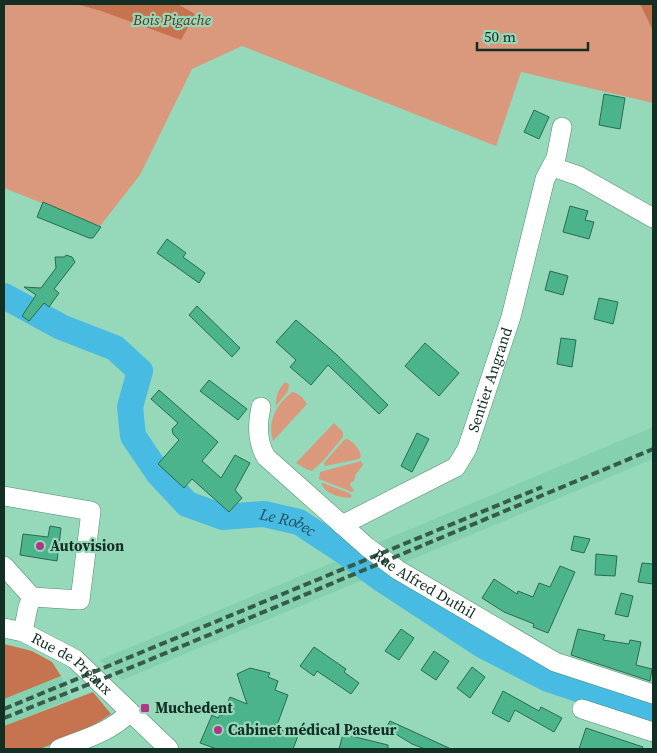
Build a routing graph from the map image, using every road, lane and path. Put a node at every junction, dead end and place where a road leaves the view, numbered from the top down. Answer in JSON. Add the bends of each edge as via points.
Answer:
{"nodes":[{"id":1,"x":562,"y":126,"type":"dead end"},
{"id":2,"x":553,"y":167,"type":"junction"},
{"id":3,"x":653,"y":218,"type":"edge"},
{"id":4,"x":261,"y":407,"type":"dead end"},
{"id":5,"x":4,"y":496,"type":"edge"},
{"id":6,"x":342,"y":525,"type":"junction"},
{"id":7,"x":4,"y":566,"type":"edge"},
{"id":8,"x":32,"y":596,"type":"junction"},
{"id":9,"x":4,"y":628,"type":"edge"},
{"id":10,"x":23,"y":632,"type":"junction"},
{"id":11,"x":653,"y":694,"type":"edge"},
{"id":12,"x":582,"y":709,"type":"dead end"},
{"id":13,"x":130,"y":712,"type":"junction"},
{"id":14,"x":653,"y":732,"type":"edge"},
{"id":15,"x":59,"y":749,"type":"edge"},
{"id":16,"x":169,"y":749,"type":"edge"}],
"edges":[{"from":1,"to":2,"type":"street","name":"Sentier Angrand"},
{"from":2,"to":3,"type":"street","via":[[579,176]]},
{"from":2,"to":6,"type":"street","name":"Sentier Angrand","via":[[545,179],[511,317],[467,449],[456,466]]},
{"from":4,"to":6,"type":"street","name":"Rue Alfred Duthil","via":[[259,439],[266,458]]},
{"from":5,"to":8,"type":"street","via":[[91,511],[80,600]]},
{"from":6,"to":11,"type":"street","name":"Rue Alfred Duthil","via":[[398,570],[555,662]]},
{"from":7,"to":8,"type":"street"},
{"from":8,"to":10,"type":"street"},
{"from":9,"to":10,"type":"street","name":"Rue de Préaux"},
{"from":10,"to":13,"type":"street","name":"Rue de Préaux","via":[[75,659]]},
{"from":12,"to":14,"type":"street"},
{"from":13,"to":15,"type":"street","via":[[104,731]]},
{"from":13,"to":16,"type":"street","name":"Rue de Préaux"}]}
